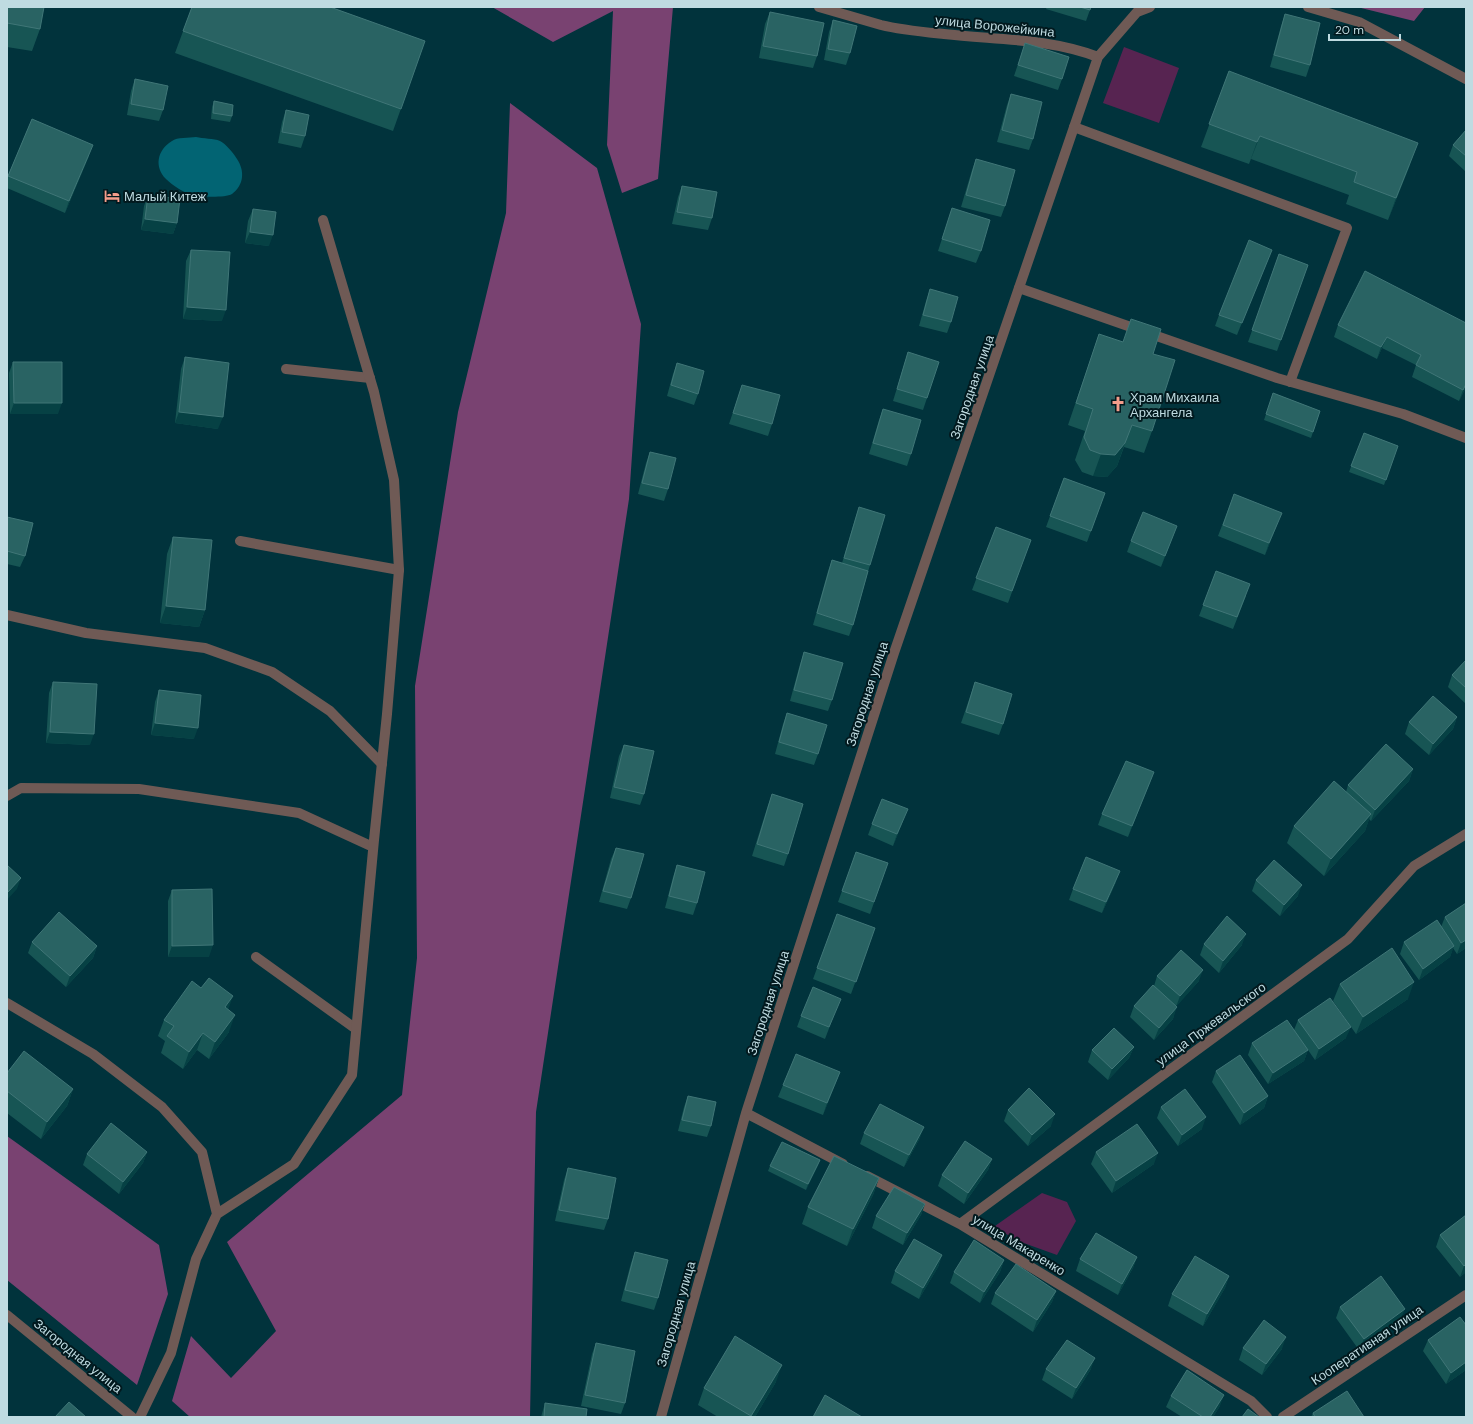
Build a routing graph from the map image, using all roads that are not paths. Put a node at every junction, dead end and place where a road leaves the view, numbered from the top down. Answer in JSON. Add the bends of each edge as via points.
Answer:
{"nodes":[{"id":1,"x":819,"y":7,"type":"edge"},
{"id":2,"x":1150,"y":7,"type":"edge"},
{"id":3,"x":1308,"y":7,"type":"edge"},
{"id":4,"x":1098,"y":57,"type":"junction"},
{"id":5,"x":1466,"y":79,"type":"edge"},
{"id":6,"x":1074,"y":127,"type":"junction"},
{"id":7,"x":323,"y":220,"type":"dead end"},
{"id":8,"x":1019,"y":288,"type":"junction"},
{"id":9,"x":286,"y":369,"type":"dead end"},
{"id":10,"x":370,"y":378,"type":"junction"},
{"id":11,"x":1290,"y":382,"type":"junction"},
{"id":12,"x":1466,"y":438,"type":"edge"},
{"id":13,"x":240,"y":541,"type":"dead end"},
{"id":14,"x":399,"y":570,"type":"junction"},
{"id":15,"x":7,"y":615,"type":"edge"},
{"id":16,"x":382,"y":764,"type":"junction"},
{"id":17,"x":7,"y":796,"type":"edge"},
{"id":18,"x":1466,"y":834,"type":"edge"},
{"id":19,"x":373,"y":847,"type":"junction"},
{"id":20,"x":256,"y":957,"type":"dead end"},
{"id":21,"x":7,"y":1003,"type":"edge"},
{"id":22,"x":356,"y":1029,"type":"junction"},
{"id":23,"x":746,"y":1113,"type":"junction"},
{"id":24,"x":217,"y":1214,"type":"junction"},
{"id":25,"x":960,"y":1224,"type":"junction"},
{"id":26,"x":1466,"y":1295,"type":"edge"},
{"id":27,"x":7,"y":1315,"type":"edge"},
{"id":28,"x":132,"y":1417,"type":"edge"},
{"id":29,"x":140,"y":1417,"type":"edge"},
{"id":30,"x":661,"y":1417,"type":"edge"},
{"id":31,"x":1268,"y":1417,"type":"edge"},
{"id":32,"x":1283,"y":1417,"type":"edge"}],
"edges":[{"from":1,"to":4,"type":"street","name":"улица Ворожейкина","via":[[882,25],[1054,45]]},
{"from":2,"to":4,"type":"street","name":"Загородная улица","via":[[1137,12]]},
{"from":3,"to":5,"type":"street","via":[[1359,22]]},
{"from":4,"to":6,"type":"street","name":"Загородная улица"},
{"from":6,"to":8,"type":"street","name":"Загородная улица"},
{"from":6,"to":11,"type":"street","via":[[1347,228]]},
{"from":7,"to":10,"type":"street"},
{"from":8,"to":11,"type":"street"},
{"from":8,"to":23,"type":"street","name":"Загородная улица","via":[[894,653]]},
{"from":9,"to":10,"type":"street"},
{"from":10,"to":14,"type":"street","via":[[394,480]]},
{"from":11,"to":12,"type":"street","via":[[1403,414]]},
{"from":13,"to":14,"type":"street"},
{"from":14,"to":16,"type":"street"},
{"from":15,"to":16,"type":"street","via":[[86,633],[205,648],[272,672],[330,711]]},
{"from":16,"to":19,"type":"street"},
{"from":17,"to":19,"type":"street","via":[[21,788],[139,789],[299,813]]},
{"from":18,"to":25,"type":"street","name":"улица Пржевальского","via":[[1414,866],[1348,939]]},
{"from":19,"to":22,"type":"street"},
{"from":20,"to":22,"type":"street"},
{"from":21,"to":24,"type":"street","via":[[93,1054],[162,1107],[202,1152]]},
{"from":22,"to":24,"type":"street","via":[[352,1075],[294,1164]]},
{"from":23,"to":25,"type":"street","name":"улица Макаренко"},
{"from":23,"to":30,"type":"street","name":"Загородная улица"},
{"from":24,"to":29,"type":"street","via":[[196,1259],[171,1353]]},
{"from":25,"to":31,"type":"street","name":"улица Макаренко","via":[[1251,1401]]},
{"from":26,"to":32,"type":"street","name":"Кооперативная улица"},
{"from":27,"to":28,"type":"street","name":"Загородная улица"}]}
